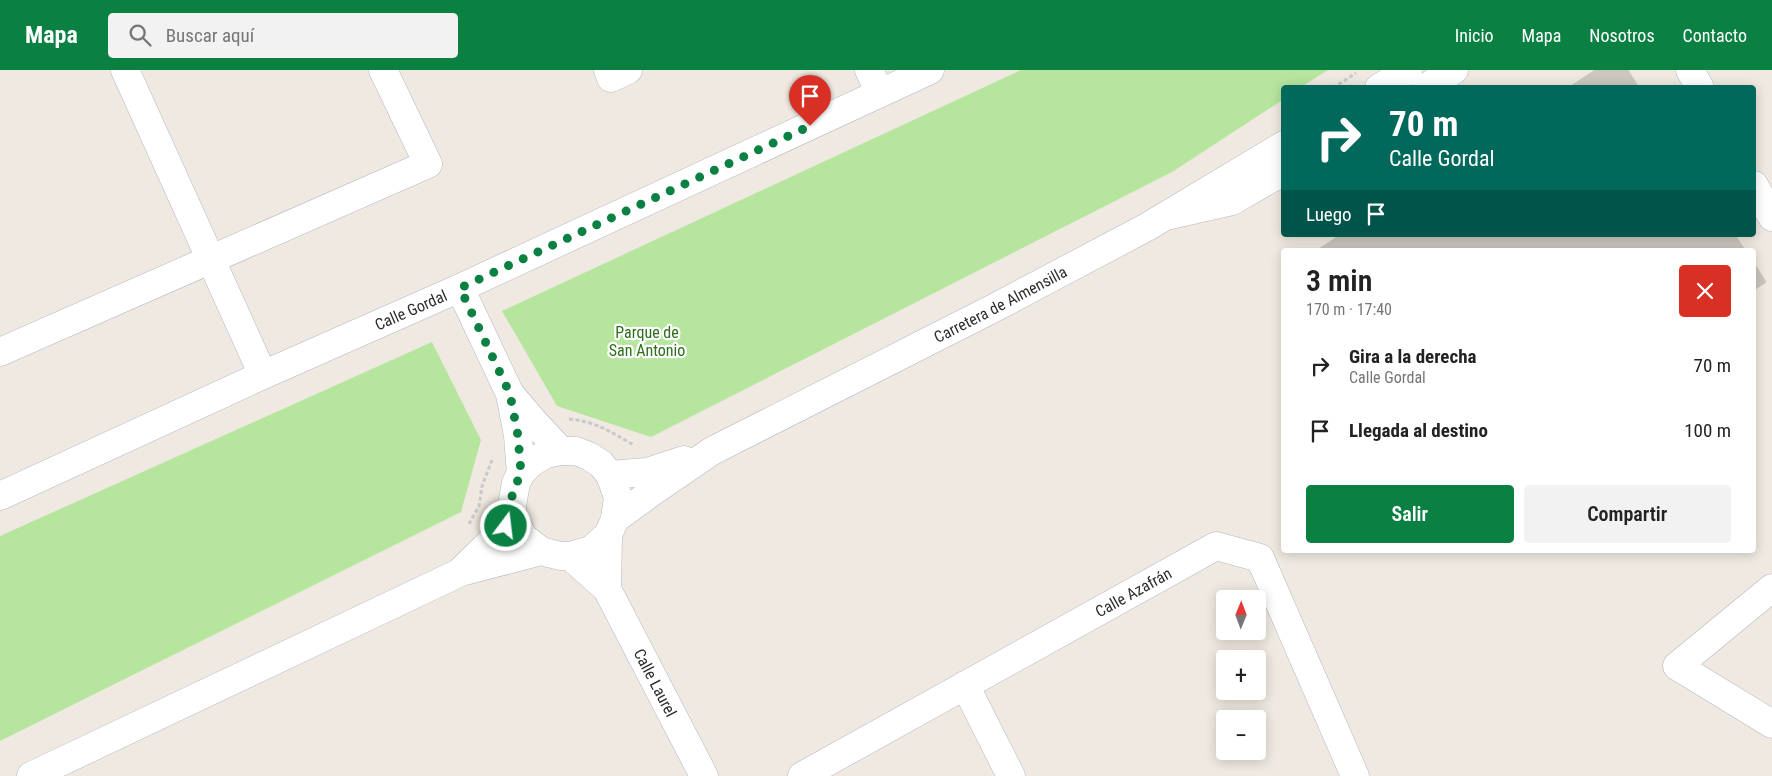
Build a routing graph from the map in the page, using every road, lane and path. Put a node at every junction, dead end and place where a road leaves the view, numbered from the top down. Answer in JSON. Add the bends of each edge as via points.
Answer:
{"nodes":[{"id":1,"x":124,"y":70,"type":"edge"},
{"id":2,"x":383,"y":70,"type":"edge"},
{"id":3,"x":608,"y":70,"type":"edge"},
{"id":4,"x":628,"y":70,"type":"edge"},
{"id":5,"x":930,"y":70,"type":"edge"},
{"id":6,"x":1361,"y":70,"type":"edge"},
{"id":7,"x":1408,"y":70,"type":"edge"},
{"id":8,"x":1454,"y":70,"type":"edge"},
{"id":9,"x":1690,"y":70,"type":"edge"},
{"id":10,"x":874,"y":82,"type":"edge"},
{"id":11,"x":1338,"y":85,"type":"edge"},
{"id":12,"x":1384,"y":85,"type":"edge"},
{"id":13,"x":1430,"y":85,"type":"edge"},
{"id":14,"x":1698,"y":85,"type":"edge"},
{"id":15,"x":1281,"y":147,"type":"edge"},
{"id":16,"x":1281,"y":173,"type":"edge"},
{"id":17,"x":1166,"y":216,"type":"junction"},
{"id":18,"x":211,"y":259,"type":"junction"},
{"id":19,"x":460,"y":288,"type":"junction"},
{"id":20,"x":0,"y":352,"type":"edge"},
{"id":21,"x":263,"y":375,"type":"junction"},
{"id":22,"x":510,"y":394,"type":"junction"},
{"id":23,"x":562,"y":451,"type":"junction"},
{"id":24,"x":712,"y":452,"type":"junction"},
{"id":25,"x":521,"y":473,"type":"junction"},
{"id":26,"x":610,"y":475,"type":"junction"},
{"id":27,"x":0,"y":496,"type":"edge"},
{"id":28,"x":513,"y":517,"type":"junction"},
{"id":29,"x":612,"y":527,"type":"junction"},
{"id":30,"x":541,"y":551,"type":"junction"},
{"id":31,"x":570,"y":556,"type":"junction"},
{"id":32,"x":461,"y":572,"type":"junction"},
{"id":33,"x":1772,"y":588,"type":"edge"},
{"id":34,"x":607,"y":589,"type":"junction"},
{"id":35,"x":965,"y":685,"type":"junction"},
{"id":36,"x":1772,"y":724,"type":"edge"},
{"id":37,"x":31,"y":776,"type":"edge"},
{"id":38,"x":704,"y":776,"type":"edge"},
{"id":39,"x":802,"y":776,"type":"edge"},
{"id":40,"x":1011,"y":776,"type":"edge"},
{"id":41,"x":1355,"y":776,"type":"edge"}],
"edges":[{"from":1,"to":18,"type":"street"},
{"from":2,"to":18,"type":"street","via":[[428,164]]},
{"from":3,"to":4,"type":"street","via":[[611,78]]},
{"from":5,"to":10,"type":"street","name":"Calle Gordal"},
{"from":6,"to":11,"type":"path"},
{"from":7,"to":12,"type":"street"},
{"from":8,"to":13,"type":"street"},
{"from":9,"to":14,"type":"street"},
{"from":10,"to":19,"type":"street","name":"Calle Gordal"},
{"from":15,"to":17,"type":"street","name":"Carretera de Almensilla"},
{"from":16,"to":17,"type":"street","via":[[1232,201]]},
{"from":17,"to":24,"type":"street","name":"Carretera de Almensilla"},
{"from":18,"to":20,"type":"street"},
{"from":18,"to":21,"type":"street"},
{"from":19,"to":21,"type":"street","name":"Calle Gordal"},
{"from":19,"to":22,"type":"street"},
{"from":21,"to":27,"type":"street","name":"Calle Gordal"},
{"from":22,"to":23,"type":"street"},
{"from":22,"to":25,"type":"street"},
{"from":23,"to":25,"type":"street","via":[[546,454]]},
{"from":23,"to":26,"type":"street","via":[[576,451],[589,456]]},
{"from":24,"to":26,"type":"street","name":"Carretera de Almensilla","via":[[647,472]]},
{"from":24,"to":29,"type":"street","name":"Carretera de Almensilla","via":[[652,492]]},
{"from":25,"to":28,"type":"street","via":[[512,494]]},
{"from":26,"to":29,"type":"street","via":[[618,496]]},
{"from":28,"to":30,"type":"street","via":[[523,537]]},
{"from":28,"to":32,"type":"street"},
{"from":29,"to":31,"type":"street","via":[[591,550]]},
{"from":29,"to":34,"type":"street","name":"Calle Laurel"},
{"from":30,"to":31,"type":"street"},
{"from":30,"to":32,"type":"street"},
{"from":31,"to":34,"type":"street","name":"Calle Laurel"},
{"from":32,"to":37,"type":"street"},
{"from":33,"to":36,"type":"street","via":[[1676,666]]},
{"from":34,"to":38,"type":"street","name":"Calle Laurel"},
{"from":35,"to":39,"type":"street","name":"Calle Azafrán"},
{"from":35,"to":40,"type":"street"},
{"from":35,"to":41,"type":"street","name":"Calle Azafrán","via":[[1216,546],[1260,558]]}]}
